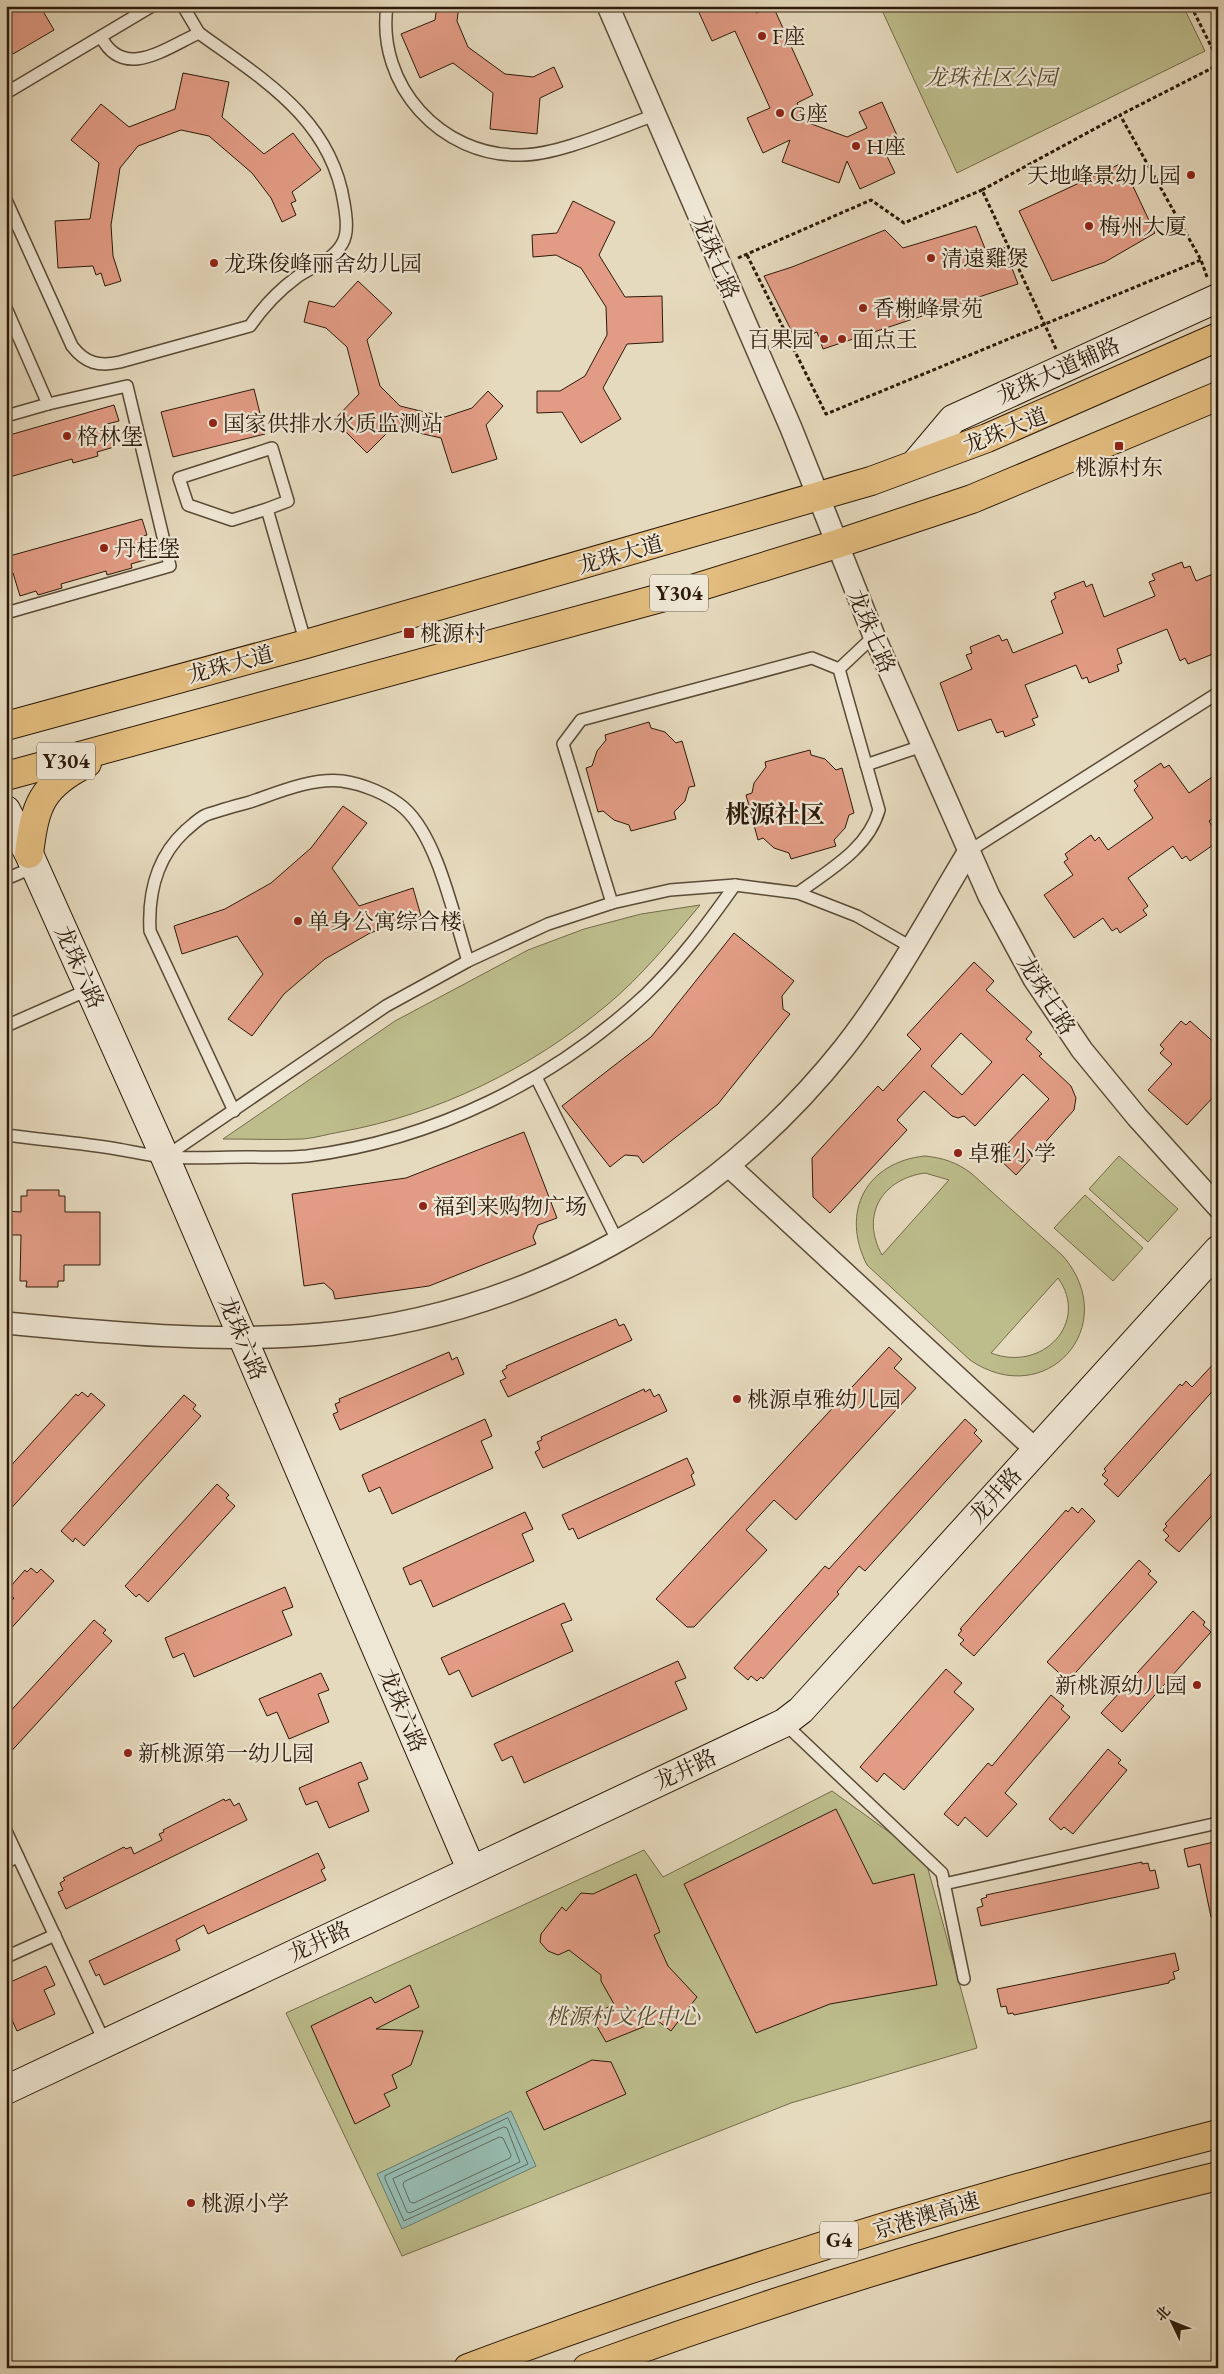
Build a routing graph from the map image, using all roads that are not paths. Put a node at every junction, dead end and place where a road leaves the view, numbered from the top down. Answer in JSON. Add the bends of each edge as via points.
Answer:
{"nodes":[{"id":1,"x":152,"y":6,"type":"edge"},
{"id":2,"x":183,"y":6,"type":"edge"},
{"id":3,"x":387,"y":6,"type":"edge"},
{"id":4,"x":608,"y":6,"type":"edge"},
{"id":5,"x":199,"y":33,"type":"junction"},
{"id":6,"x":101,"y":36,"type":"junction"},
{"id":7,"x":6,"y":93,"type":"edge"},
{"id":8,"x":655,"y":115,"type":"junction"},
{"id":9,"x":6,"y":200,"type":"edge"},
{"id":10,"x":1214,"y":291,"type":"edge"},
{"id":11,"x":6,"y":308,"type":"edge"},
{"id":12,"x":1218,"y":337,"type":"edge"},
{"id":13,"x":1218,"y":396,"type":"edge"},
{"id":14,"x":48,"y":404,"type":"junction"},
{"id":15,"x":6,"y":416,"type":"edge"},
{"id":16,"x":915,"y":464,"type":"junction"},
{"id":17,"x":818,"y":498,"type":"junction"},
{"id":18,"x":267,"y":509,"type":"junction"},
{"id":19,"x":837,"y":544,"type":"junction"},
{"id":20,"x":6,"y":613,"type":"edge"},
{"id":21,"x":874,"y":636,"type":"junction"},
{"id":22,"x":306,"y":644,"type":"junction"},
{"id":23,"x":839,"y":668,"type":"junction"},
{"id":24,"x":1218,"y":693,"type":"edge"},
{"id":25,"x":6,"y":726,"type":"edge"},
{"id":26,"x":126,"y":745,"type":"junction"},
{"id":27,"x":922,"y":746,"type":"junction"},
{"id":28,"x":866,"y":765,"type":"junction"},
{"id":29,"x":6,"y":776,"type":"edge"},
{"id":30,"x":6,"y":810,"type":"edge"},
{"id":31,"x":969,"y":851,"type":"junction"},
{"id":32,"x":32,"y":861,"type":"junction"},
{"id":33,"x":6,"y":879,"type":"edge"},
{"id":34,"x":735,"y":885,"type":"junction"},
{"id":35,"x":798,"y":893,"type":"junction"},
{"id":36,"x":612,"y":903,"type":"junction"},
{"id":37,"x":911,"y":947,"type":"junction"},
{"id":38,"x":468,"y":961,"type":"junction"},
{"id":39,"x":90,"y":989,"type":"junction"},
{"id":40,"x":6,"y":1026,"type":"edge"},
{"id":41,"x":536,"y":1077,"type":"junction"},
{"id":42,"x":234,"y":1111,"type":"junction"},
{"id":43,"x":6,"y":1136,"type":"edge"},
{"id":44,"x":165,"y":1157,"type":"junction"},
{"id":45,"x":729,"y":1166,"type":"junction"},
{"id":46,"x":1218,"y":1208,"type":"edge"},
{"id":47,"x":618,"y":1242,"type":"junction"},
{"id":48,"x":1218,"y":1250,"type":"edge"},
{"id":49,"x":6,"y":1323,"type":"edge"},
{"id":50,"x":243,"y":1337,"type":"junction"},
{"id":51,"x":1036,"y":1450,"type":"junction"},
{"id":52,"x":784,"y":1723,"type":"junction"},
{"id":53,"x":1218,"y":1823,"type":"edge"},
{"id":54,"x":6,"y":1832,"type":"edge"},
{"id":55,"x":18,"y":1857,"type":"junction"},
{"id":56,"x":6,"y":1862,"type":"edge"},
{"id":57,"x":471,"y":1869,"type":"junction"},
{"id":58,"x":944,"y":1884,"type":"junction"},
{"id":59,"x":54,"y":1935,"type":"junction"},
{"id":60,"x":6,"y":1957,"type":"edge"},
{"id":61,"x":964,"y":1979,"type":"dead end"},
{"id":62,"x":105,"y":2043,"type":"junction"},
{"id":63,"x":6,"y":2090,"type":"edge"},
{"id":64,"x":1218,"y":2134,"type":"edge"},
{"id":65,"x":1218,"y":2176,"type":"edge"},
{"id":66,"x":468,"y":2368,"type":"edge"},
{"id":67,"x":587,"y":2368,"type":"edge"}],
"edges":[{"from":1,"to":6,"type":"lane"},
{"from":2,"to":5,"type":"lane"},
{"from":3,"to":8,"type":"lane","via":[[388,48],[397,77],[412,104],[434,126],[461,143],[490,153],[521,155],[552,151]]},
{"from":4,"to":8,"type":"street","name":"龙珠七路"},
{"from":5,"to":6,"type":"lane","via":[[132,61],[118,58]]},
{"from":5,"to":9,"type":"lane","via":[[272,86],[296,107],[316,132],[332,160],[342,190],[347,221],[344,243],[331,257],[297,277],[266,304],[250,326],[114,364],[98,364],[79,354],[72,346]]},
{"from":6,"to":7,"type":"lane"},
{"from":8,"to":17,"type":"street","name":"龙珠七路"},
{"from":10,"to":16,"type":"street","name":"龙珠大道辅路","via":[[953,419]]},
{"from":11,"to":14,"type":"lane"},
{"from":12,"to":16,"type":"main road","name":"龙珠大道","via":[[988,438]]},
{"from":13,"to":19,"type":"main road","number":"Y304","via":[[972,500]]},
{"from":14,"to":15,"type":"lane"},
{"from":14,"to":20,"type":"lane","via":[[127,386],[170,566]]},
{"from":16,"to":17,"type":"main road","name":"龙珠大道"},
{"from":17,"to":19,"type":"street","name":"龙珠七路"},
{"from":17,"to":22,"type":"main road","name":"龙珠大道"},
{"from":18,"to":18,"type":"lane","via":[[288,501],[272,448],[179,478],[188,505],[232,520]]},
{"from":18,"to":22,"type":"lane"},
{"from":19,"to":21,"type":"street","name":"龙珠七路"},
{"from":19,"to":26,"type":"main road","number":"Y304","via":[[679,593]]},
{"from":21,"to":23,"type":"lane"},
{"from":21,"to":27,"type":"street","name":"龙珠七路"},
{"from":22,"to":25,"type":"main road","name":"龙珠大道"},
{"from":23,"to":28,"type":"lane"},
{"from":23,"to":36,"type":"lane","via":[[812,658],[581,720],[563,744]]},
{"from":24,"to":31,"type":"lane"},
{"from":26,"to":29,"type":"main road","number":"Y304"},
{"from":26,"to":32,"type":"main road","via":[[85,764],[52,786],[39,802],[33,822]]},
{"from":27,"to":28,"type":"lane"},
{"from":27,"to":31,"type":"street","name":"龙珠七路"},
{"from":28,"to":35,"type":"lane","via":[[879,810],[874,827],[861,845]]},
{"from":30,"to":32,"type":"street","name":"龙珠六路"},
{"from":31,"to":37,"type":"street"},
{"from":31,"to":46,"type":"street","name":"龙珠七路","via":[[989,896],[1034,979],[1082,1050]]},
{"from":32,"to":33,"type":"lane"},
{"from":32,"to":39,"type":"street","name":"龙珠六路"},
{"from":34,"to":35,"type":"lane"},
{"from":34,"to":36,"type":"lane","via":[[670,890]]},
{"from":34,"to":41,"type":"lane","via":[[691,945],[647,993],[612,1024]]},
{"from":35,"to":37,"type":"lane","via":[[857,916]]},
{"from":36,"to":38,"type":"lane","via":[[548,924]]},
{"from":37,"to":45,"type":"street","via":[[869,1014],[821,1076],[766,1134]]},
{"from":38,"to":42,"type":"lane","via":[[386,1006]]},
{"from":38,"to":42,"type":"lane","via":[[434,854],[422,830],[404,808],[377,790],[342,781],[304,784],[204,816],[184,831],[166,854],[153,881],[150,931]]},
{"from":39,"to":40,"type":"lane"},
{"from":39,"to":44,"type":"street","name":"龙珠六路"},
{"from":41,"to":44,"type":"lane","via":[[448,1120],[354,1148],[306,1156]]},
{"from":41,"to":47,"type":"lane"},
{"from":42,"to":44,"type":"lane"},
{"from":43,"to":44,"type":"lane"},
{"from":44,"to":50,"type":"street","name":"龙珠六路"},
{"from":45,"to":47,"type":"street","via":[[660,1217]]},
{"from":45,"to":51,"type":"street"},
{"from":47,"to":50,"type":"street","via":[[512,1291],[437,1314],[321,1334]]},
{"from":48,"to":51,"type":"street","name":"龙井路"},
{"from":49,"to":50,"type":"street","via":[[114,1333]]},
{"from":50,"to":57,"type":"street","name":"龙珠六路"},
{"from":51,"to":52,"type":"street","name":"龙井路","via":[[801,1710]]},
{"from":52,"to":57,"type":"street","name":"龙井路"},
{"from":52,"to":58,"type":"lane","via":[[942,1873]]},
{"from":53,"to":58,"type":"lane"},
{"from":54,"to":55,"type":"lane"},
{"from":55,"to":56,"type":"lane"},
{"from":55,"to":59,"type":"lane"},
{"from":57,"to":62,"type":"street","name":"龙井路"},
{"from":58,"to":61,"type":"lane"},
{"from":59,"to":60,"type":"lane"},
{"from":59,"to":62,"type":"lane"},
{"from":62,"to":63,"type":"street","name":"龙井路"},
{"from":64,"to":66,"type":"main road","name":"京港澳高速","number":"G4","via":[[945,2208],[787,2257],[588,2323]]},
{"from":65,"to":67,"type":"main road","name":"京港澳高速","number":"G4","via":[[961,2245]]}]}
